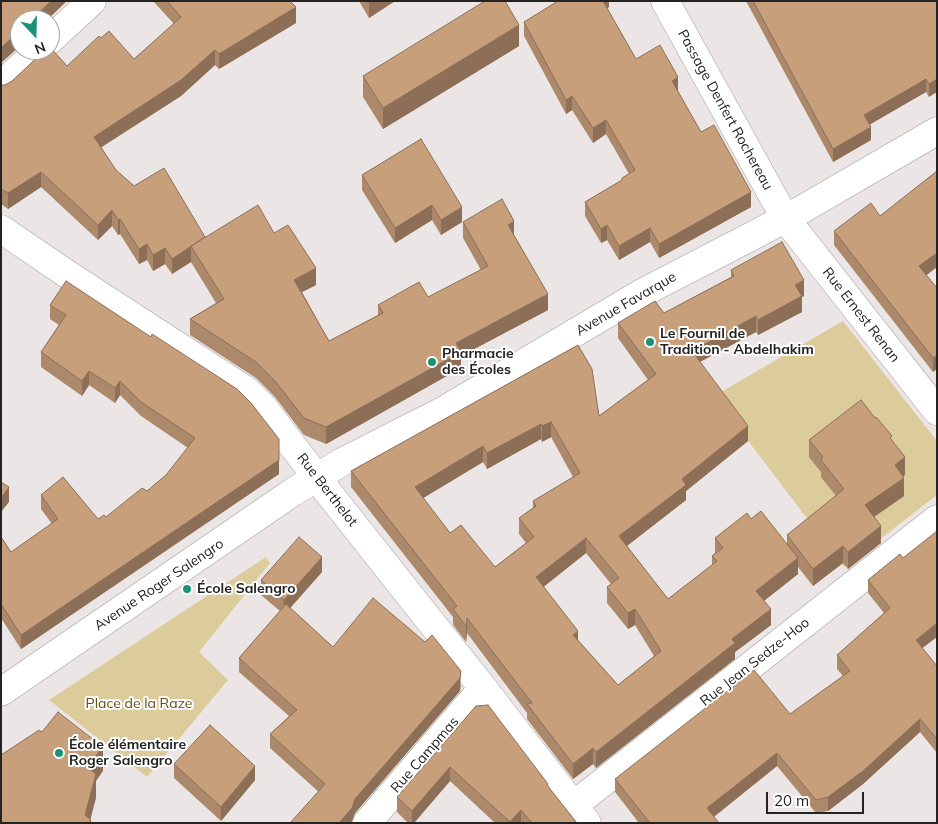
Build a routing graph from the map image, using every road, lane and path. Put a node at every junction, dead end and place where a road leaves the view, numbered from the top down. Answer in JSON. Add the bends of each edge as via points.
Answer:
{"nodes":[{"id":1,"x":92,"y":1,"type":"edge"},
{"id":2,"x":665,"y":1,"type":"edge"},
{"id":3,"x":60,"y":31,"type":"edge"},
{"id":4,"x":28,"y":60,"type":"edge"},
{"id":5,"x":1,"y":85,"type":"edge"},
{"id":6,"x":937,"y":131,"type":"edge"},
{"id":7,"x":785,"y":218,"type":"junction"},
{"id":8,"x":1,"y":228,"type":"edge"},
{"id":9,"x":937,"y":411,"type":"edge"},
{"id":10,"x":317,"y":477,"type":"junction"},
{"id":11,"x":937,"y":519,"type":"edge"},
{"id":12,"x":484,"y":688,"type":"junction"},
{"id":13,"x":1,"y":692,"type":"edge"},
{"id":14,"x":580,"y":814,"type":"edge"},
{"id":15,"x":367,"y":823,"type":"edge"}],
"edges":[{"from":1,"to":3,"type":"street"},
{"from":2,"to":7,"type":"street","name":"Passage Denfert Rochereau"},
{"from":4,"to":5,"type":"street"},
{"from":6,"to":7,"type":"street","name":"Avenue Favarque"},
{"from":7,"to":9,"type":"street","name":"Rue Ernest Renan"},
{"from":7,"to":10,"type":"street","name":"Avenue Favarque","via":[[642,292],[442,412]]},
{"from":8,"to":10,"type":"street","name":"Rue Berthelot","via":[[247,391]]},
{"from":10,"to":12,"type":"street","name":"Rue Berthelot"},
{"from":10,"to":13,"type":"street","name":"Avenue Roger Salengro"},
{"from":11,"to":14,"type":"street","name":"Rue Jean Sedze-Hoo"},
{"from":12,"to":14,"type":"street","name":"Rue Berthelot"},
{"from":12,"to":15,"type":"street","name":"Rue Campmas"}]}
